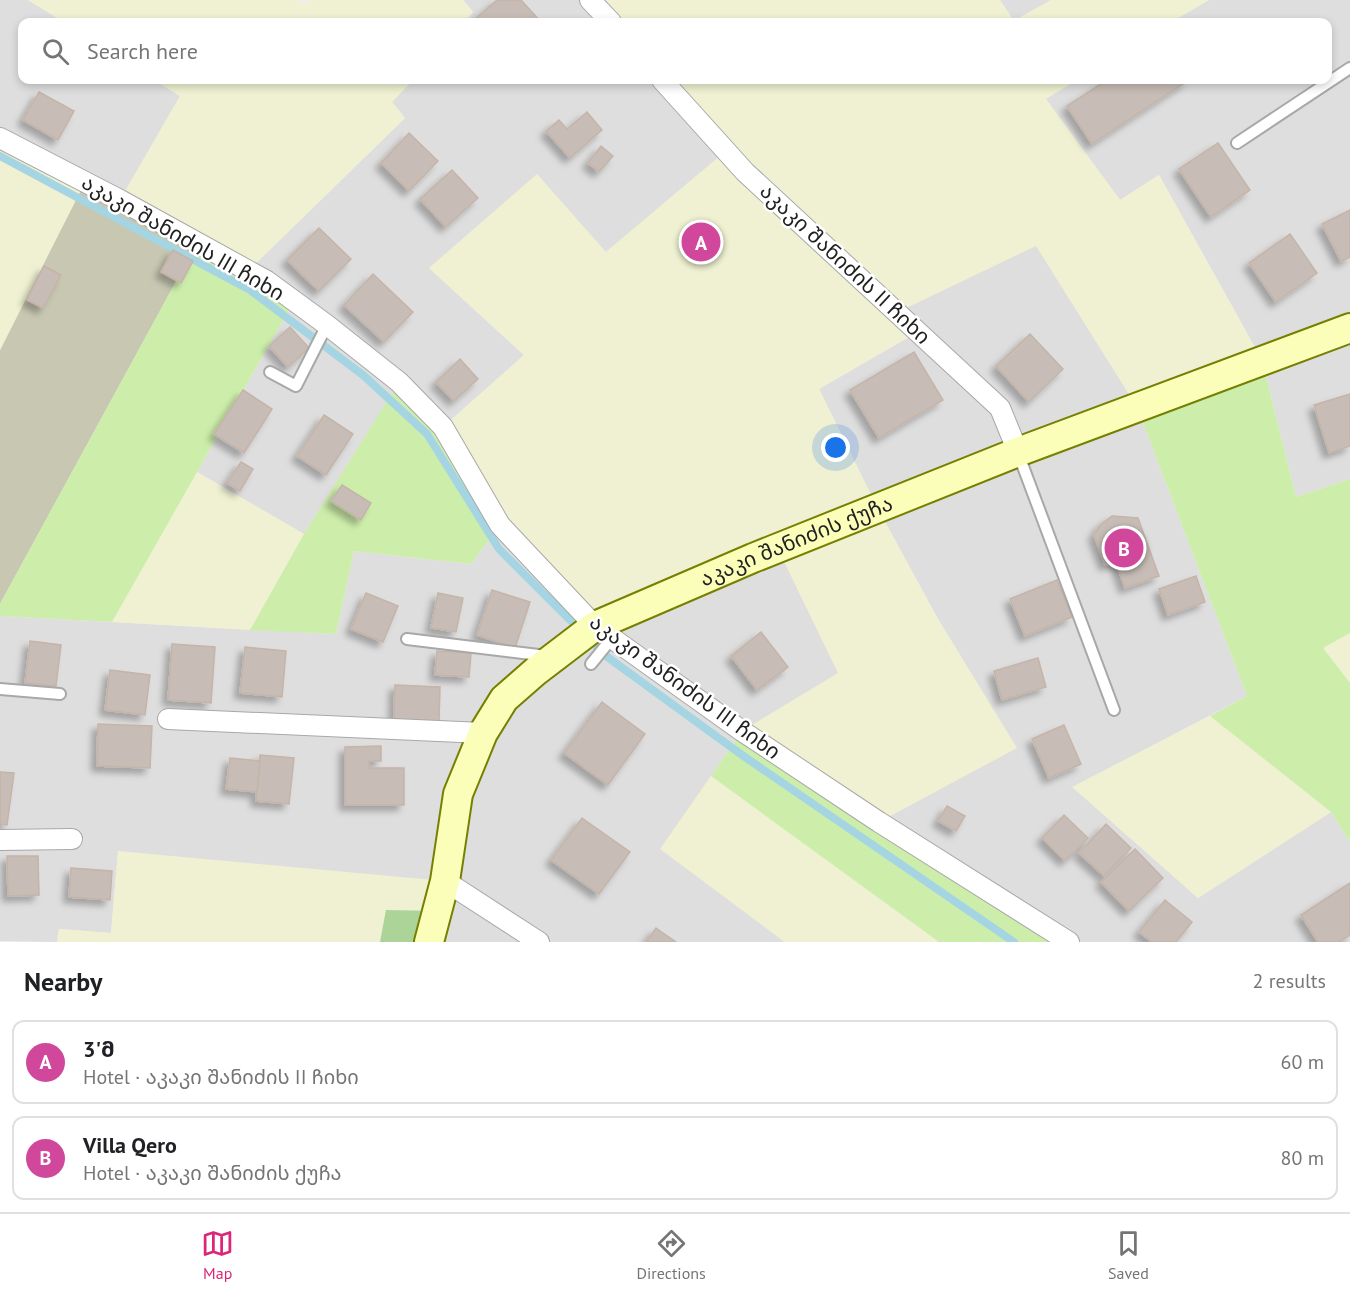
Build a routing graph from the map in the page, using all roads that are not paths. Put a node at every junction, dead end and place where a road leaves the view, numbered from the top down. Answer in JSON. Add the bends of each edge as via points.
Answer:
{"nodes":[{"id":1,"x":590,"y":0,"type":"edge"},
{"id":2,"x":606,"y":18,"type":"edge"},
{"id":3,"x":1350,"y":68,"type":"edge"},
{"id":4,"x":1332,"y":80,"type":"edge"},
{"id":5,"x":666,"y":84,"type":"edge"},
{"id":6,"x":1326,"y":84,"type":"edge"},
{"id":7,"x":0,"y":138,"type":"edge"},
{"id":8,"x":1237,"y":143,"type":"dead end"},
{"id":9,"x":327,"y":325,"type":"junction"},
{"id":10,"x":1350,"y":328,"type":"edge"},
{"id":11,"x":270,"y":372,"type":"dead end"},
{"id":12,"x":1018,"y":452,"type":"junction"},
{"id":13,"x":604,"y":632,"type":"junction"},
{"id":14,"x":407,"y":639,"type":"dead end"},
{"id":15,"x":554,"y":657,"type":"junction"},
{"id":16,"x":591,"y":664,"type":"dead end"},
{"id":17,"x":0,"y":688,"type":"edge"},
{"id":18,"x":60,"y":694,"type":"dead end"},
{"id":19,"x":1114,"y":710,"type":"dead end"},
{"id":20,"x":168,"y":719,"type":"dead end"},
{"id":21,"x":483,"y":733,"type":"junction"},
{"id":22,"x":72,"y":839,"type":"dead end"},
{"id":23,"x":0,"y":840,"type":"edge"},
{"id":24,"x":445,"y":881,"type":"junction"},
{"id":25,"x":429,"y":942,"type":"edge"},
{"id":26,"x":539,"y":942,"type":"edge"},
{"id":27,"x":1069,"y":942,"type":"edge"}],
"edges":[{"from":1,"to":2,"type":"street"},
{"from":3,"to":4,"type":"lane"},
{"from":5,"to":12,"type":"street","name":"აკაკი შანიძის II ჩიხი","via":[[745,172],[1000,408]]},
{"from":6,"to":8,"type":"lane"},
{"from":7,"to":9,"type":"street","name":"აკაკი შანიძის III ჩიხი","via":[[267,281]]},
{"from":9,"to":11,"type":"lane","via":[[296,386]]},
{"from":9,"to":13,"type":"street","name":"აკაკი შანიძის III ჩიხი","via":[[399,382],[444,427],[500,525]]},
{"from":10,"to":12,"type":"street","name":"აკაკი შანიძის ქუჩა"},
{"from":12,"to":13,"type":"street","name":"აკაკი შანიძის ქუჩა","via":[[753,558]]},
{"from":12,"to":19,"type":"lane"},
{"from":13,"to":15,"type":"street","name":"აკაკი შანიძის ქუჩა"},
{"from":13,"to":16,"type":"lane"},
{"from":13,"to":27,"type":"street","name":"აკაკი შანიძის III ჩიხი","via":[[742,731]]},
{"from":14,"to":15,"type":"lane"},
{"from":15,"to":21,"type":"street","name":"აკაკი შანიძის ქუჩა","via":[[504,699]]},
{"from":17,"to":18,"type":"lane"},
{"from":20,"to":21,"type":"street"},
{"from":21,"to":24,"type":"street","name":"აკაკი შანიძის ქუჩა","via":[[458,794]]},
{"from":22,"to":23,"type":"street"},
{"from":24,"to":25,"type":"street","name":"აკაკი შანიძის ქუჩა"},
{"from":24,"to":26,"type":"street"}]}
